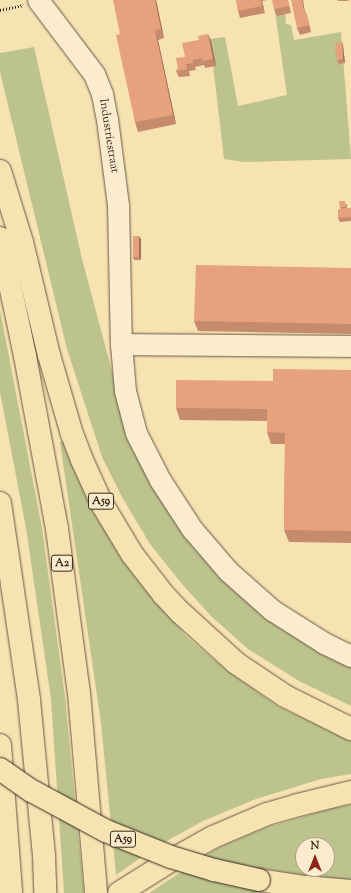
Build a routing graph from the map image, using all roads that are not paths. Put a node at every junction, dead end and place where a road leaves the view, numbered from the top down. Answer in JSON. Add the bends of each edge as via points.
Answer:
{"nodes":[{"id":1,"x":38,"y":0,"type":"edge"},
{"id":2,"x":0,"y":171,"type":"edge"},
{"id":3,"x":0,"y":238,"type":"edge"},
{"id":4,"x":121,"y":344,"type":"junction"},
{"id":5,"x":351,"y":346,"type":"edge"},
{"id":6,"x":0,"y":503,"type":"edge"},
{"id":7,"x":351,"y":656,"type":"edge"},
{"id":8,"x":351,"y":729,"type":"edge"},
{"id":9,"x":0,"y":746,"type":"edge"},
{"id":10,"x":0,"y":769,"type":"edge"},
{"id":11,"x":351,"y":792,"type":"edge"},
{"id":12,"x":351,"y":891,"type":"edge"},
{"id":13,"x":11,"y":893,"type":"edge"},
{"id":14,"x":45,"y":893,"type":"edge"},
{"id":15,"x":96,"y":893,"type":"edge"},
{"id":16,"x":119,"y":893,"type":"edge"}],
"edges":[{"from":1,"to":4,"type":"lane","name":"Industriestraat","via":[[94,74],[102,94],[118,205]]},
{"from":2,"to":8,"type":"highway","number":"A59","via":[[22,242],[49,355],[72,434],[102,504],[132,554],[180,612],[236,663],[284,696]]},
{"from":3,"to":15,"type":"highway","number":"A2","via":[[57,530],[79,693]]},
{"from":4,"to":5,"type":"lane"},
{"from":4,"to":7,"type":"lane","name":"Industriestraat","via":[[125,390],[136,433],[160,480],[192,530],[228,570],[272,610],[324,644]]},
{"from":6,"to":14,"type":"highway","via":[[29,700]]},
{"from":9,"to":13,"type":"highway"},
{"from":10,"to":12,"type":"highway","number":"A59","bridge":true,"via":[[32,791],[106,831],[171,857],[259,880]]},
{"from":11,"to":16,"type":"highway","via":[[298,804],[239,826],[194,847]]}]}
